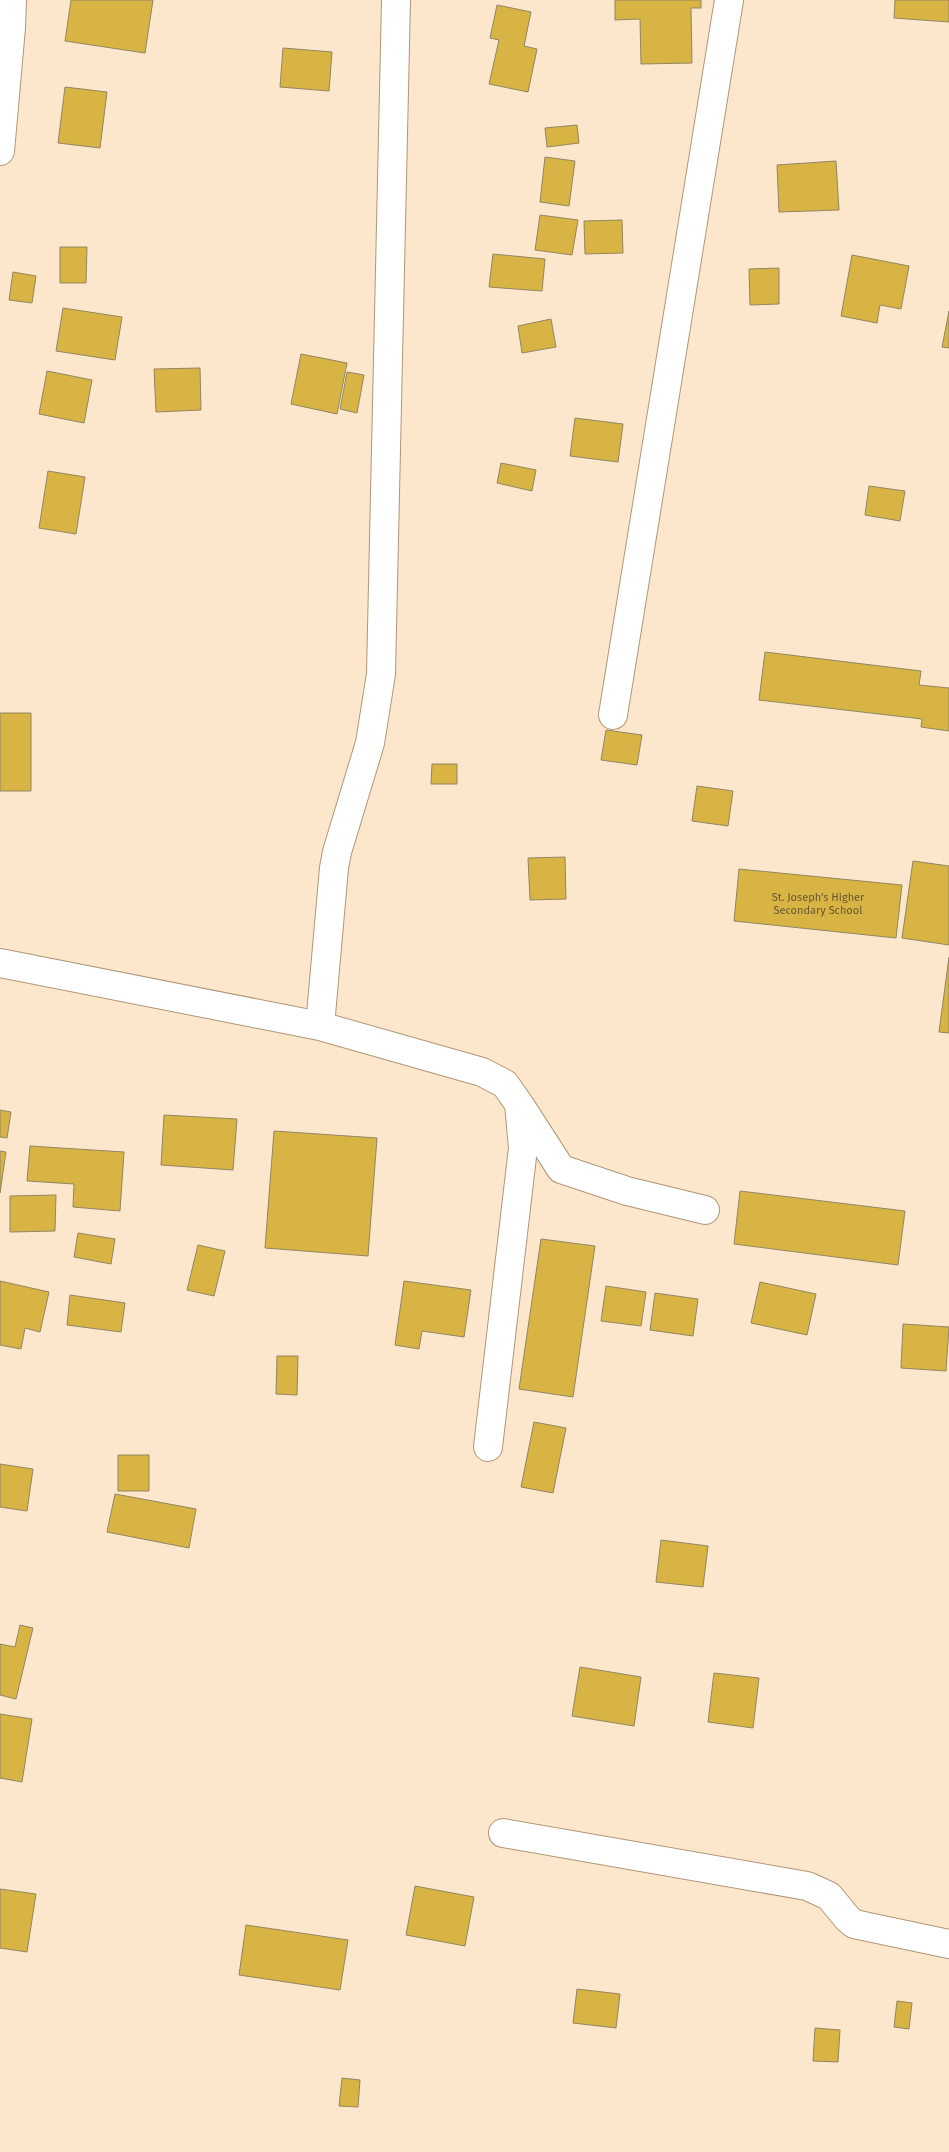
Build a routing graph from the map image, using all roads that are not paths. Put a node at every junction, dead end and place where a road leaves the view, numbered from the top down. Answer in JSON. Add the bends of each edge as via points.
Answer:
{"nodes":[{"id":1,"x":12,"y":0,"type":"edge"},
{"id":2,"x":396,"y":0,"type":"edge"},
{"id":3,"x":729,"y":0,"type":"edge"},
{"id":4,"x":0,"y":151,"type":"edge"},
{"id":5,"x":613,"y":715,"type":"dead end"},
{"id":6,"x":0,"y":963,"type":"edge"},
{"id":7,"x":320,"y":1026,"type":"junction"},
{"id":8,"x":519,"y":1104,"type":"junction"},
{"id":9,"x":705,"y":1210,"type":"dead end"},
{"id":10,"x":488,"y":1447,"type":"dead end"},
{"id":11,"x":503,"y":1833,"type":"dead end"},
{"id":12,"x":949,"y":1944,"type":"edge"}],
"edges":[{"from":1,"to":4,"type":"street"},
{"from":2,"to":7,"type":"street","via":[[381,674],[370,743],[334,868]]},
{"from":3,"to":5,"type":"street"},
{"from":6,"to":7,"type":"street"},
{"from":7,"to":8,"type":"street","via":[[482,1072],[505,1084]]},
{"from":8,"to":9,"type":"street","via":[[561,1169],[627,1191]]},
{"from":8,"to":10,"type":"street","via":[[523,1148]]},
{"from":11,"to":12,"type":"street","via":[[807,1886],[829,1896],[854,1924]]}]}
